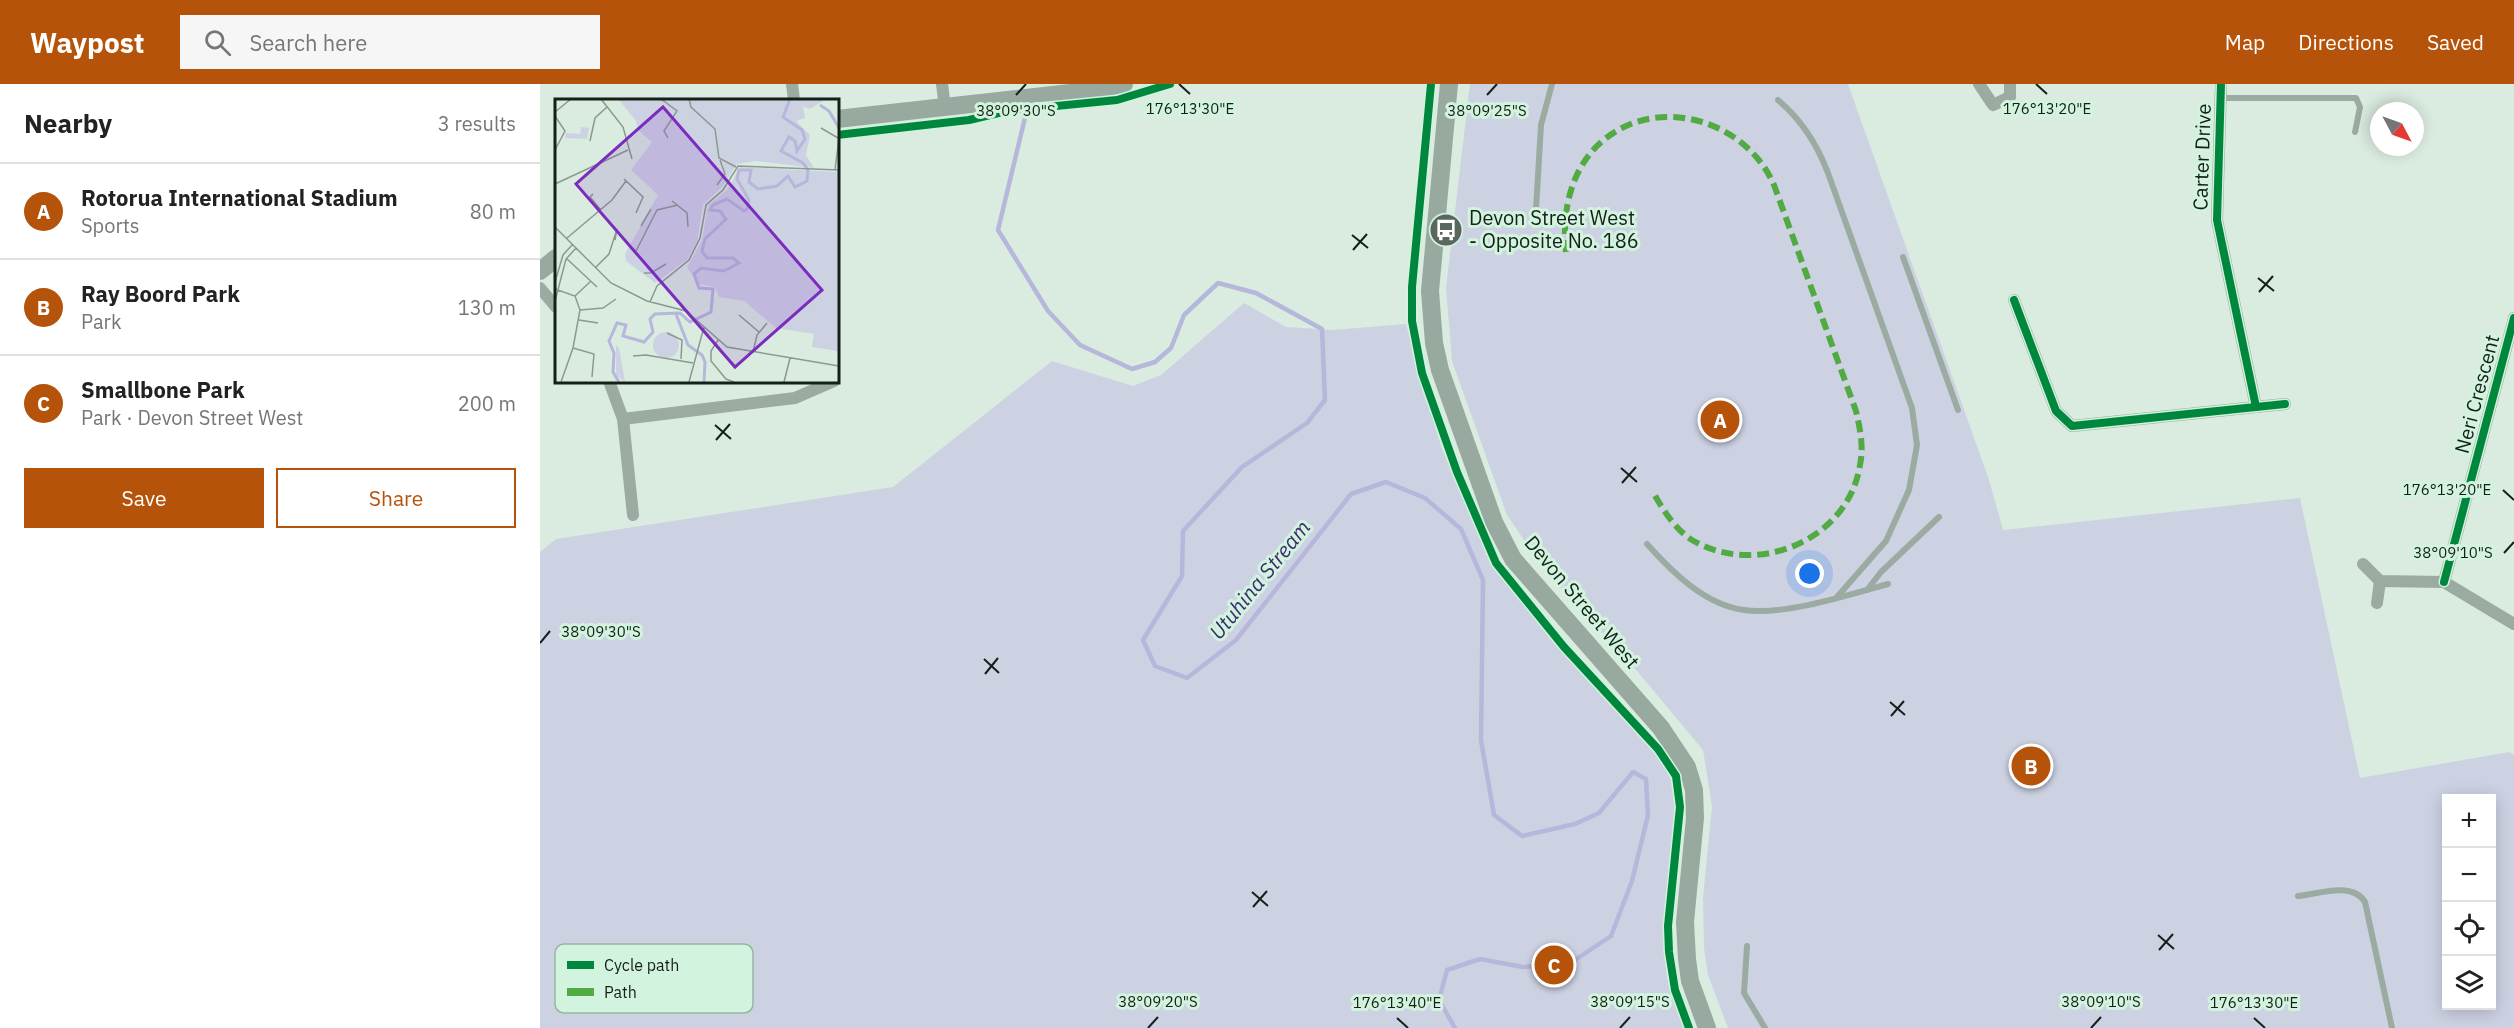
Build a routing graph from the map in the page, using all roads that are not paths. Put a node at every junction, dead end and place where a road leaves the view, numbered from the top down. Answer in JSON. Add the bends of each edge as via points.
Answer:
{"nodes":[{"id":1,"x":792,"y":84,"type":"edge"},
{"id":2,"x":942,"y":84,"type":"edge"},
{"id":3,"x":1124,"y":84,"type":"edge"},
{"id":4,"x":1449,"y":84,"type":"edge"},
{"id":5,"x":1552,"y":84,"type":"edge"},
{"id":6,"x":1979,"y":84,"type":"edge"},
{"id":7,"x":2010,"y":84,"type":"edge"},
{"id":8,"x":2221,"y":84,"type":"edge"},
{"id":9,"x":2221,"y":98,"type":"junction"},
{"id":10,"x":794,"y":99,"type":"edge"},
{"id":11,"x":1778,"y":100,"type":"dead end"},
{"id":12,"x":945,"y":107,"type":"junction"},
{"id":13,"x":838,"y":119,"type":"edge"},
{"id":14,"x":2355,"y":132,"type":"dead end"},
{"id":15,"x":1536,"y":209,"type":"dead end"},
{"id":16,"x":1903,"y":257,"type":"dead end"},
{"id":17,"x":555,"y":259,"type":"edge"},
{"id":18,"x":540,"y":271,"type":"edge"},
{"id":19,"x":540,"y":288,"type":"edge"},
{"id":20,"x":2014,"y":300,"type":"dead end"},
{"id":21,"x":555,"y":306,"type":"edge"},
{"id":22,"x":2514,"y":318,"type":"edge"},
{"id":23,"x":609,"y":382,"type":"edge"},
{"id":24,"x":832,"y":382,"type":"edge"},
{"id":25,"x":2285,"y":404,"type":"dead end"},
{"id":26,"x":2256,"y":407,"type":"junction"},
{"id":27,"x":1958,"y":410,"type":"dead end"},
{"id":28,"x":623,"y":419,"type":"junction"},
{"id":29,"x":633,"y":515,"type":"dead end"},
{"id":30,"x":1939,"y":517,"type":"dead end"},
{"id":31,"x":1647,"y":544,"type":"dead end"},
{"id":32,"x":2363,"y":564,"type":"dead end"},
{"id":33,"x":2380,"y":581,"type":"junction"},
{"id":34,"x":2444,"y":582,"type":"junction"},
{"id":35,"x":1888,"y":584,"type":"dead end"},
{"id":36,"x":1866,"y":590,"type":"junction"},
{"id":37,"x":1837,"y":597,"type":"junction"},
{"id":38,"x":2377,"y":603,"type":"dead end"},
{"id":39,"x":2514,"y":624,"type":"edge"},
{"id":40,"x":2298,"y":896,"type":"dead end"},
{"id":41,"x":1747,"y":946,"type":"dead end"},
{"id":42,"x":1707,"y":1028,"type":"edge"},
{"id":43,"x":1765,"y":1028,"type":"edge"},
{"id":44,"x":2392,"y":1028,"type":"edge"}],
"edges":[{"from":1,"to":10,"type":"street"},
{"from":2,"to":12,"type":"street"},
{"from":3,"to":12,"type":"main road"},
{"from":4,"to":42,"type":"main road","name":"Devon Street West","via":[[1430,291],[1440,370],[1494,522],[1513,559],[1661,728],[1687,767],[1694,790],[1695,818],[1685,922],[1687,959],[1690,981]]},
{"from":5,"to":15,"type":"lane","via":[[1541,125]]},
{"from":6,"to":7,"type":"street","via":[[1993,105],[2010,97]]},
{"from":8,"to":9,"type":"street","name":"Carter Drive"},
{"from":9,"to":14,"type":"lane","via":[[2356,98],[2360,106]]},
{"from":9,"to":26,"type":"street","name":"Carter Drive","via":[[2217,220]]},
{"from":11,"to":37,"type":"lane","via":[[1802,123],[1822,158],[1912,408],[1917,445],[1909,490],[1886,541]]},
{"from":12,"to":13,"type":"main road"},
{"from":16,"to":27,"type":"lane"},
{"from":17,"to":18,"type":"main road"},
{"from":19,"to":21,"type":"street"},
{"from":20,"to":26,"type":"street","via":[[2056,411],[2072,426]]},
{"from":22,"to":34,"type":"street","name":"Neri Crescent"},
{"from":23,"to":28,"type":"street"},
{"from":24,"to":28,"type":"street","via":[[795,398]]},
{"from":25,"to":26,"type":"street"},
{"from":28,"to":29,"type":"street"},
{"from":30,"to":36,"type":"lane"},
{"from":31,"to":37,"type":"lane","via":[[1683,579],[1712,599],[1744,610],[1779,610]]},
{"from":32,"to":33,"type":"street"},
{"from":33,"to":34,"type":"street"},
{"from":33,"to":38,"type":"street"},
{"from":34,"to":39,"type":"street"},
{"from":35,"to":36,"type":"lane"},
{"from":36,"to":37,"type":"lane"},
{"from":40,"to":44,"type":"lane","via":[[2350,890],[2360,894],[2365,902]]},
{"from":41,"to":43,"type":"lane","via":[[1744,993]]}]}
